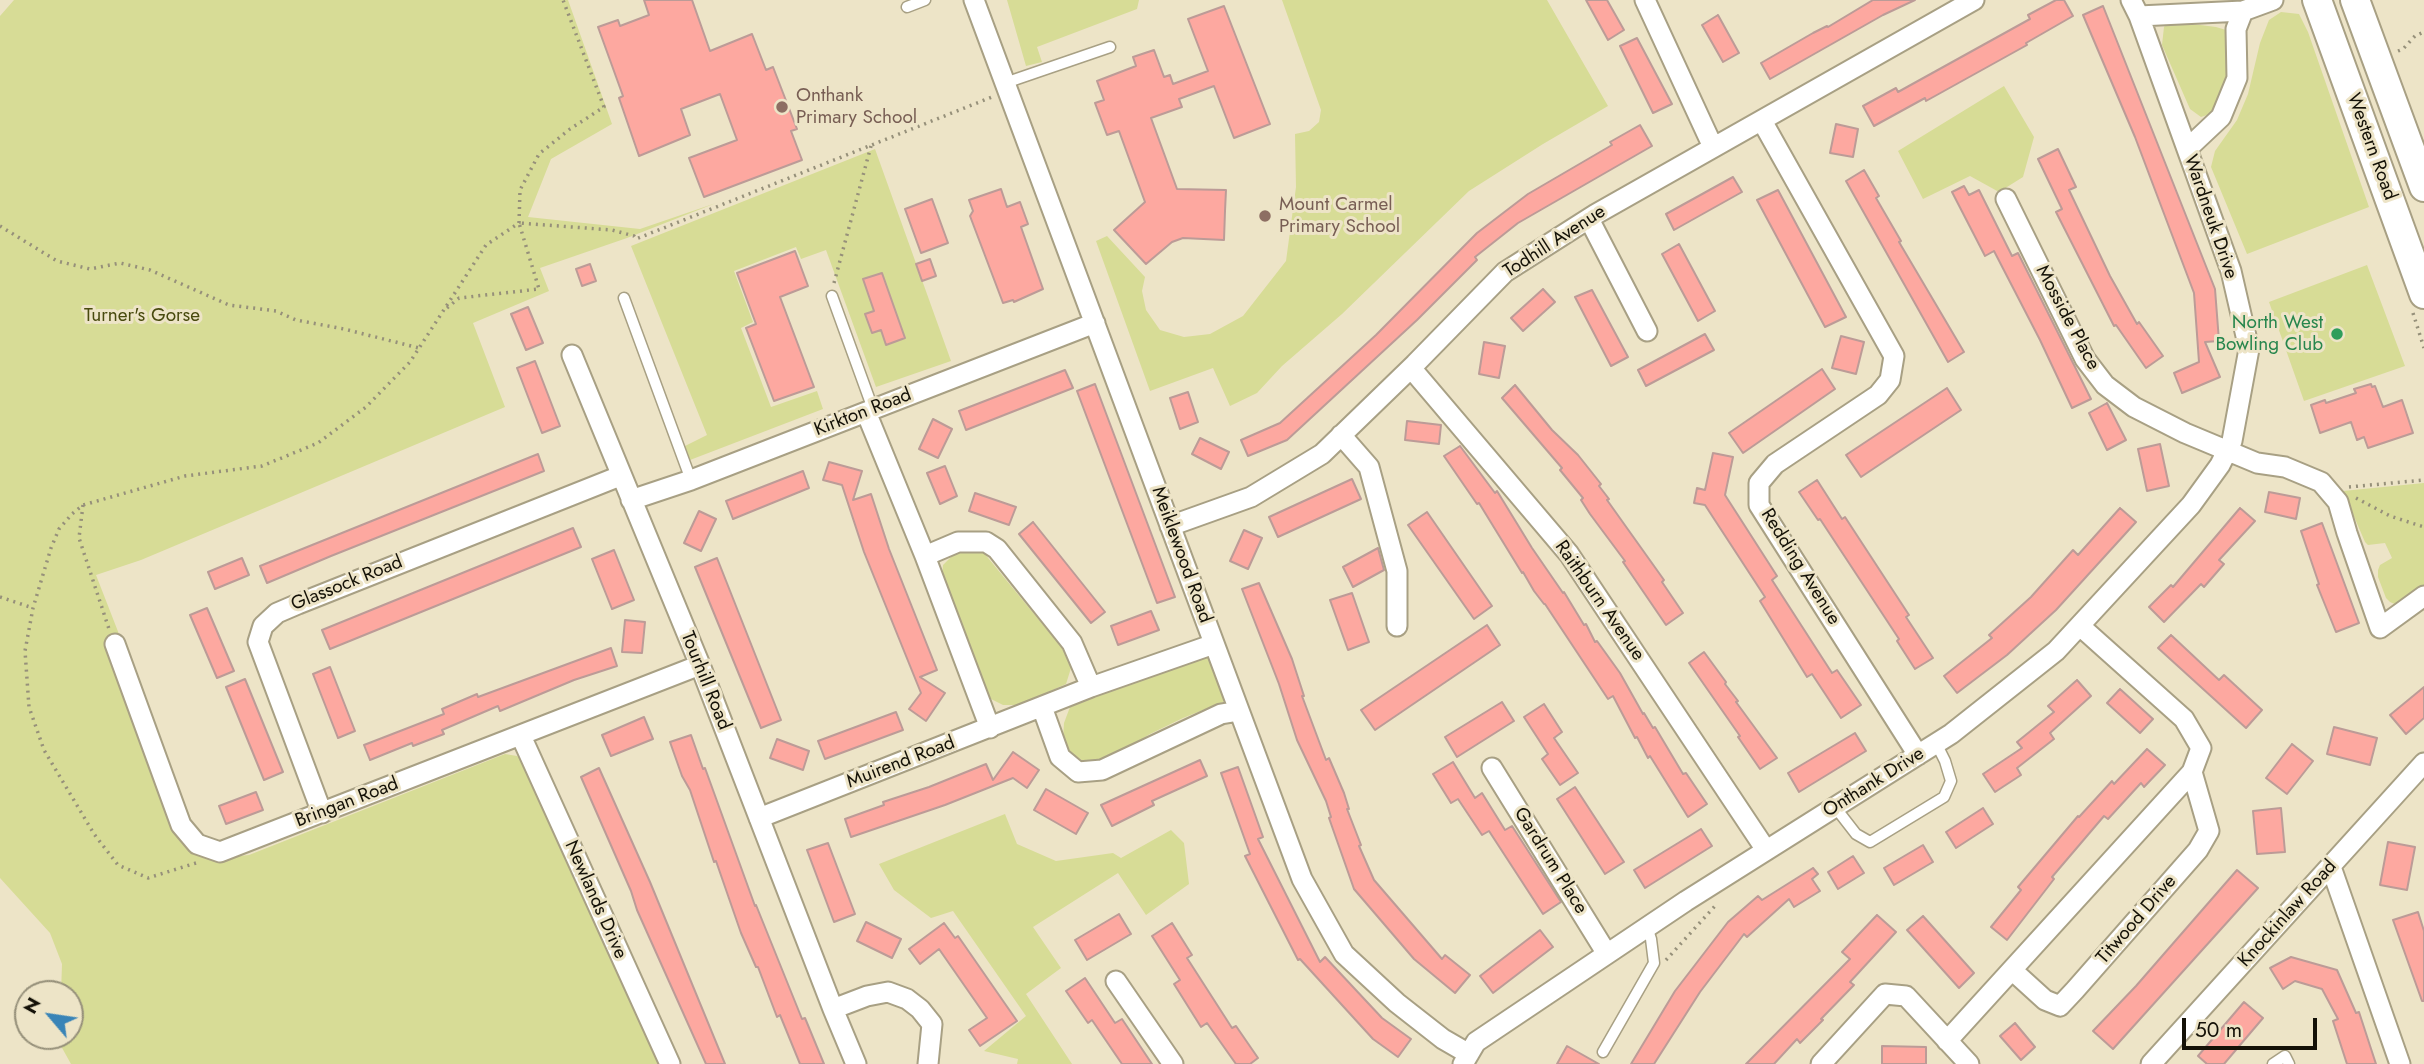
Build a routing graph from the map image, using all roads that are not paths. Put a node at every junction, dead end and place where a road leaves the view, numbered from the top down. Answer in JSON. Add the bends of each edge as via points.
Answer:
{"nodes":[{"id":1,"x":925,"y":0,"type":"edge"},
{"id":2,"x":974,"y":0,"type":"edge"},
{"id":3,"x":1645,"y":0,"type":"edge"},
{"id":4,"x":1974,"y":0,"type":"edge"},
{"id":5,"x":2273,"y":0,"type":"edge"},
{"id":6,"x":2317,"y":0,"type":"edge"},
{"id":7,"x":2355,"y":0,"type":"edge"},
{"id":8,"x":907,"y":7,"type":"dead end"},
{"id":9,"x":2135,"y":8,"type":"edge"},
{"id":10,"x":2243,"y":11,"type":"junction"},
{"id":11,"x":1110,"y":47,"type":"dead end"},
{"id":12,"x":1007,"y":87,"type":"junction"},
{"id":13,"x":1762,"y":121,"type":"junction"},
{"id":14,"x":1713,"y":147,"type":"junction"},
{"id":15,"x":2187,"y":149,"type":"junction"},
{"id":16,"x":2424,"y":187,"type":"edge"},
{"id":17,"x":2006,"y":199,"type":"dead end"},
{"id":18,"x":1588,"y":219,"type":"junction"},
{"id":19,"x":2421,"y":277,"type":"edge"},
{"id":20,"x":832,"y":296,"type":"road end"},
{"id":21,"x":624,"y":298,"type":"dead end"},
{"id":22,"x":1095,"y":323,"type":"junction"},
{"id":23,"x":1647,"y":331,"type":"dead end"},
{"id":24,"x":572,"y":355,"type":"dead end"},
{"id":25,"x":1411,"y":368,"type":"junction"},
{"id":26,"x":869,"y":410,"type":"junction"},
{"id":27,"x":1341,"y":435,"type":"junction"},
{"id":28,"x":2230,"y":446,"type":"junction"},
{"id":29,"x":620,"y":476,"type":"junction"},
{"id":30,"x":691,"y":480,"type":"junction"},
{"id":31,"x":631,"y":500,"type":"junction"},
{"id":32,"x":1170,"y":526,"type":"junction"},
{"id":33,"x":925,"y":556,"type":"junction"},
{"id":34,"x":2424,"y":596,"type":"edge"},
{"id":35,"x":1397,"y":626,"type":"dead end"},
{"id":36,"x":2080,"y":626,"type":"junction"},
{"id":37,"x":115,"y":644,"type":"road end"},
{"id":38,"x":1214,"y":644,"type":"junction"},
{"id":39,"x":700,"y":665,"type":"junction"},
{"id":40,"x":1091,"y":687,"type":"junction"},
{"id":41,"x":1042,"y":706,"type":"junction"},
{"id":42,"x":1239,"y":711,"type":"junction"},
{"id":43,"x":990,"y":728,"type":"junction"},
{"id":44,"x":521,"y":736,"type":"junction"},
{"id":45,"x":1936,"y":743,"type":"junction"},
{"id":46,"x":1918,"y":755,"type":"junction"},
{"id":47,"x":2424,"y":763,"type":"edge"},
{"id":48,"x":1492,"y":768,"type":"dead end"},
{"id":49,"x":2192,"y":772,"type":"junction"},
{"id":50,"x":1835,"y":807,"type":"junction"},
{"id":51,"x":322,"y":813,"type":"junction"},
{"id":52,"x":759,"y":818,"type":"junction"},
{"id":53,"x":1766,"y":850,"type":"junction"},
{"id":54,"x":2331,"y":867,"type":"junction"},
{"id":55,"x":1647,"y":927,"type":"junction"},
{"id":56,"x":1607,"y":954,"type":"junction"},
{"id":57,"x":2012,"y":970,"type":"junction"},
{"id":58,"x":1116,"y":981,"type":"dead end"},
{"id":59,"x":833,"y":1009,"type":"junction"},
{"id":60,"x":1947,"y":1041,"type":"junction"},
{"id":61,"x":1603,"y":1052,"type":"dead end"},
{"id":62,"x":1466,"y":1059,"type":"edge"},
{"id":63,"x":670,"y":1064,"type":"edge"},
{"id":64,"x":856,"y":1064,"type":"edge"},
{"id":65,"x":928,"y":1064,"type":"edge"},
{"id":66,"x":1173,"y":1064,"type":"edge"},
{"id":67,"x":1821,"y":1064,"type":"edge"},
{"id":68,"x":1969,"y":1064,"type":"edge"},
{"id":69,"x":2151,"y":1064,"type":"edge"},
{"id":70,"x":2273,"y":1064,"type":"edge"},
{"id":71,"x":2289,"y":1064,"type":"edge"},
{"id":72,"x":2400,"y":1064,"type":"edge"}],
"edges":[{"from":1,"to":8,"type":"lane"},
{"from":2,"to":12,"type":"street","name":"Meiklewood Road"},
{"from":3,"to":14,"type":"street"},
{"from":4,"to":13,"type":"street","name":"Todhill Avenue"},
{"from":5,"to":10,"type":"street"},
{"from":6,"to":19,"type":"main road","name":"Western Road"},
{"from":7,"to":16,"type":"main road","name":"Western Road"},
{"from":9,"to":10,"type":"street"},
{"from":9,"to":15,"type":"street","name":"Wardneuk Drive"},
{"from":10,"to":15,"type":"street","via":[[2236,29],[2237,78],[2221,117]]},
{"from":11,"to":12,"type":"lane"},
{"from":12,"to":22,"type":"street","name":"Meiklewood Road"},
{"from":13,"to":14,"type":"street","name":"Todhill Avenue"},
{"from":13,"to":46,"type":"street","name":"Redding Avenue","via":[[1894,356],[1890,380],[1878,395],[1775,464],[1759,483],[1759,505]]},
{"from":14,"to":18,"type":"street","name":"Todhill Avenue"},
{"from":15,"to":28,"type":"street","name":"Wardneuk Drive","via":[[2231,271],[2249,349]]},
{"from":17,"to":28,"type":"street","name":"Mosside Place","via":[[2085,359],[2105,385],[2134,407],[2185,433]]},
{"from":18,"to":23,"type":"street"},
{"from":18,"to":25,"type":"street","name":"Todhill Avenue","via":[[1505,272]]},
{"from":20,"to":26,"type":"lane"},
{"from":21,"to":30,"type":"lane"},
{"from":22,"to":26,"type":"street","name":"Kirkton Road"},
{"from":22,"to":32,"type":"street","name":"Meiklewood Road"},
{"from":24,"to":29,"type":"street","name":"Tourhill Road"},
{"from":25,"to":27,"type":"street","name":"Todhill Avenue"},
{"from":25,"to":53,"type":"street","name":"Raithburn Avenue","via":[[1569,554]]},
{"from":26,"to":30,"type":"street","name":"Kirkton Road"},
{"from":26,"to":33,"type":"street"},
{"from":27,"to":32,"type":"street","name":"Todhill Avenue","via":[[1322,454],[1251,497]]},
{"from":27,"to":35,"type":"street","via":[[1369,467],[1396,571]]},
{"from":28,"to":34,"type":"street","via":[[2257,463],[2285,467],[2321,482],[2338,502],[2380,628]]},
{"from":28,"to":36,"type":"street","name":"Onthank Drive","via":[[2191,505]]},
{"from":29,"to":31,"type":"street","name":"Tourhill Road"},
{"from":29,"to":51,"type":"street","name":"Glassock Road","via":[[298,604],[277,613],[263,626],[258,642]]},
{"from":30,"to":31,"type":"street","name":"Kirkton Road"},
{"from":31,"to":39,"type":"street","name":"Tourhill Road"},
{"from":32,"to":38,"type":"street","name":"Meiklewood Road"},
{"from":33,"to":40,"type":"street","via":[[958,542],[986,542],[997,550],[1072,643]]},
{"from":33,"to":43,"type":"street"},
{"from":36,"to":45,"type":"street","name":"Onthank Drive","via":[[2056,652]]},
{"from":36,"to":49,"type":"street","name":"Titwood Drive","via":[[2184,719],[2201,748]]},
{"from":37,"to":51,"type":"street","name":"Bringan Road","via":[[180,825],[197,844],[220,852]]},
{"from":38,"to":40,"type":"street","name":"Muirend Road"},
{"from":38,"to":42,"type":"street","name":"Meiklewood Road"},
{"from":39,"to":44,"type":"street","name":"Bringan Road"},
{"from":39,"to":52,"type":"street","name":"Tourhill Road"},
{"from":40,"to":41,"type":"street","name":"Muirend Road"},
{"from":41,"to":42,"type":"street","via":[[1060,757],[1078,772],[1102,770]]},
{"from":41,"to":43,"type":"street","name":"Muirend Road"},
{"from":42,"to":62,"type":"street","name":"Meiklewood Road","via":[[1301,879],[1344,954]]},
{"from":43,"to":52,"type":"street","name":"Muirend Road"},
{"from":44,"to":51,"type":"street","name":"Bringan Road"},
{"from":44,"to":63,"type":"street","name":"Newlands Drive"},
{"from":45,"to":46,"type":"street","name":"Onthank Drive"},
{"from":45,"to":50,"type":"lane","via":[[1951,781],[1944,797],[1870,842],[1856,834]]},
{"from":46,"to":50,"type":"street","name":"Onthank Drive"},
{"from":47,"to":54,"type":"street","name":"Knockinlaw Road"},
{"from":48,"to":56,"type":"street","name":"Gardrum Place"},
{"from":49,"to":57,"type":"street"},
{"from":49,"to":57,"type":"street","name":"Titwood Drive","via":[[2209,831],[2198,850],[2075,990],[2060,1006],[2045,1000]]},
{"from":50,"to":53,"type":"street","name":"Onthank Drive"},
{"from":52,"to":59,"type":"street","name":"Tourhill Road"},
{"from":53,"to":55,"type":"street","name":"Onthank Drive"},
{"from":54,"to":69,"type":"street","name":"Knockinlaw Road"},
{"from":54,"to":72,"type":"street"},
{"from":55,"to":56,"type":"street","name":"Onthank Drive"},
{"from":55,"to":61,"type":"lane","via":[[1654,963]]},
{"from":56,"to":62,"type":"street","name":"Onthank Drive","via":[[1476,1042]]},
{"from":57,"to":60,"type":"street"},
{"from":58,"to":66,"type":"street"},
{"from":59,"to":64,"type":"street","name":"Tourhill Road"},
{"from":59,"to":65,"type":"street","via":[[888,992],[907,999],[932,1024]]},
{"from":60,"to":67,"type":"street","via":[[1906,996],[1885,994]]},
{"from":60,"to":68,"type":"street"},
{"from":70,"to":71,"type":"lane","via":[[2285,1056]]}]}
